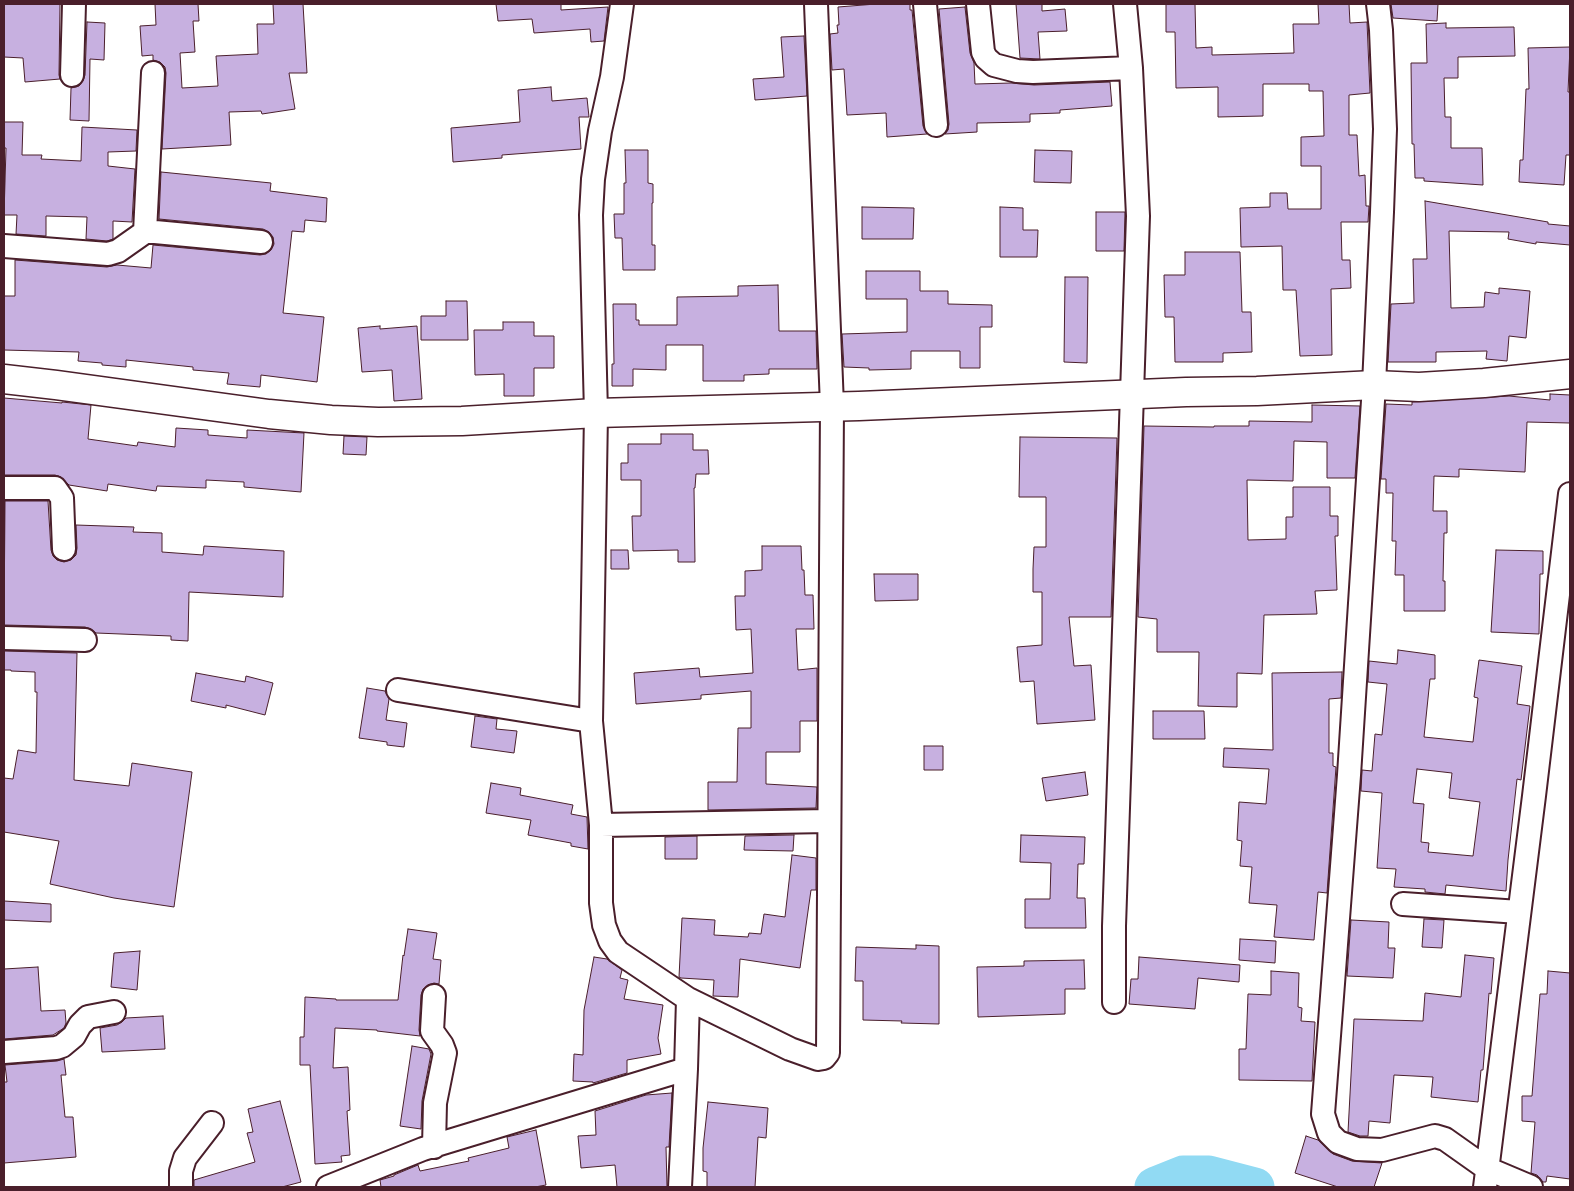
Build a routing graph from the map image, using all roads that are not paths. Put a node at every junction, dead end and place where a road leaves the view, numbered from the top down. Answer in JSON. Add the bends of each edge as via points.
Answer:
{"nodes":[{"id":1,"x":74,"y":4,"type":"edge"},
{"id":2,"x":622,"y":4,"type":"edge"},
{"id":3,"x":816,"y":4,"type":"edge"},
{"id":4,"x":925,"y":4,"type":"edge"},
{"id":5,"x":978,"y":4,"type":"edge"},
{"id":6,"x":1125,"y":4,"type":"edge"},
{"id":7,"x":1378,"y":4,"type":"edge"},
{"id":8,"x":1131,"y":68,"type":"junction"},
{"id":9,"x":153,"y":73,"type":"dead end"},
{"id":10,"x":72,"y":75,"type":"dead end"},
{"id":11,"x":936,"y":125,"type":"dead end"},
{"id":12,"x":145,"y":232,"type":"junction"},
{"id":13,"x":261,"y":242,"type":"dead end"},
{"id":14,"x":4,"y":246,"type":"edge"},
{"id":15,"x":1570,"y":374,"type":"edge"},
{"id":16,"x":4,"y":379,"type":"edge"},
{"id":17,"x":1374,"y":386,"type":"junction"},
{"id":18,"x":1132,"y":396,"type":"junction"},
{"id":19,"x":832,"y":406,"type":"junction"},
{"id":20,"x":596,"y":413,"type":"junction"},
{"id":21,"x":4,"y":488,"type":"edge"},
{"id":22,"x":1570,"y":494,"type":"edge"},
{"id":23,"x":64,"y":549,"type":"dead end"},
{"id":24,"x":4,"y":638,"type":"edge"},
{"id":25,"x":85,"y":640,"type":"dead end"},
{"id":26,"x":398,"y":690,"type":"dead end"},
{"id":27,"x":591,"y":721,"type":"junction"},
{"id":28,"x":828,"y":821,"type":"junction"},
{"id":29,"x":601,"y":825,"type":"junction"},
{"id":30,"x":1403,"y":904,"type":"dead end"},
{"id":31,"x":1519,"y":912,"type":"junction"},
{"id":32,"x":434,"y":996,"type":"dead end"},
{"id":33,"x":688,"y":999,"type":"junction"},
{"id":34,"x":1114,"y":1002,"type":"dead end"},
{"id":35,"x":114,"y":1012,"type":"dead end"},
{"id":36,"x":4,"y":1052,"type":"edge"},
{"id":37,"x":686,"y":1069,"type":"junction"},
{"id":38,"x":212,"y":1123,"type":"dead end"},
{"id":39,"x":434,"y":1147,"type":"junction"},
{"id":40,"x":1486,"y":1178,"type":"edge"},
{"id":41,"x":181,"y":1187,"type":"edge"},
{"id":42,"x":328,"y":1187,"type":"edge"},
{"id":43,"x":680,"y":1187,"type":"edge"},
{"id":44,"x":1531,"y":1187,"type":"edge"}],
"edges":[{"from":1,"to":10,"type":"street"},
{"from":2,"to":20,"type":"street","via":[[593,179]]},
{"from":3,"to":19,"type":"street"},
{"from":4,"to":11,"type":"street"},
{"from":5,"to":8,"type":"street","via":[[983,52],[994,65],[1032,72]]},
{"from":6,"to":8,"type":"street"},
{"from":7,"to":17,"type":"street","via":[[1385,129]]},
{"from":8,"to":18,"type":"street","via":[[1138,216]]},
{"from":9,"to":12,"type":"street"},
{"from":12,"to":13,"type":"street"},
{"from":12,"to":14,"type":"street","via":[[118,251],[108,254]]},
{"from":15,"to":17,"type":"street","via":[[1419,387]]},
{"from":16,"to":20,"type":"street","via":[[331,420],[462,421]]},
{"from":17,"to":18,"type":"street"},
{"from":17,"to":40,"type":"street","via":[[1323,1114],[1329,1133],[1338,1142],[1357,1149],[1382,1150],[1436,1136],[1445,1139]]},
{"from":18,"to":19,"type":"street"},
{"from":18,"to":34,"type":"street"},
{"from":19,"to":20,"type":"street"},
{"from":19,"to":28,"type":"street"},
{"from":20,"to":27,"type":"street"},
{"from":21,"to":23,"type":"street","via":[[55,488],[62,498]]},
{"from":22,"to":31,"type":"street"},
{"from":24,"to":25,"type":"street"},
{"from":26,"to":27,"type":"street"},
{"from":27,"to":29,"type":"street"},
{"from":28,"to":29,"type":"street"},
{"from":28,"to":33,"type":"street","via":[[828,1053],[818,1059],[790,1050]]},
{"from":29,"to":33,"type":"street","via":[[601,903],[610,941],[618,952]]},
{"from":30,"to":31,"type":"street"},
{"from":31,"to":40,"type":"street"},
{"from":32,"to":39,"type":"street","via":[[432,1031],[445,1053],[435,1103]]},
{"from":33,"to":37,"type":"street"},
{"from":35,"to":36,"type":"street","via":[[88,1017],[62,1046]]},
{"from":37,"to":39,"type":"street"},
{"from":37,"to":43,"type":"street"},
{"from":38,"to":41,"type":"street","via":[[185,1158]]},
{"from":39,"to":42,"type":"street"},
{"from":40,"to":44,"type":"street"}]}
